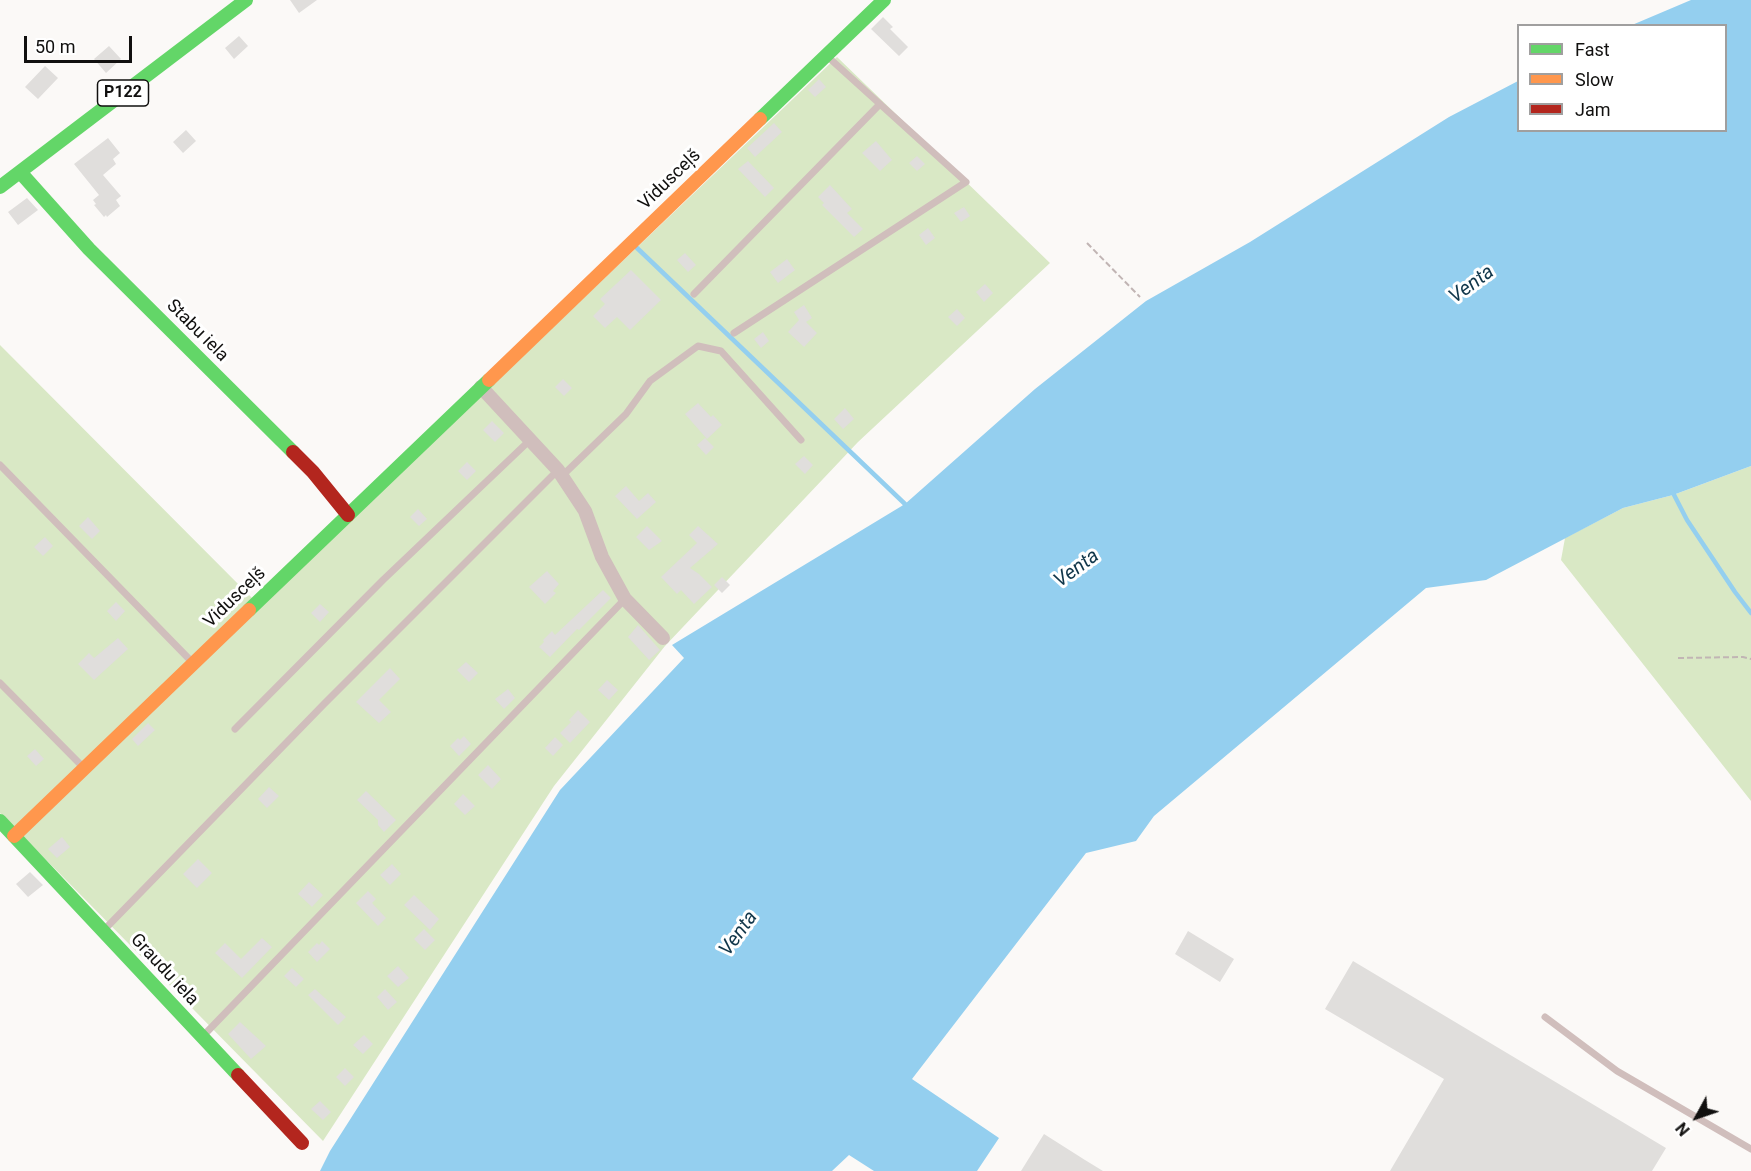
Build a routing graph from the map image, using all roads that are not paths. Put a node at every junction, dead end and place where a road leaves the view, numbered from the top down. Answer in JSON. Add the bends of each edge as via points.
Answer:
{"nodes":[{"id":1,"x":246,"y":0,"type":"edge"},
{"id":2,"x":884,"y":0,"type":"edge"},
{"id":3,"x":826,"y":56,"type":"junction"},
{"id":4,"x":880,"y":104,"type":"junction"},
{"id":5,"x":20,"y":171,"type":"junction"},
{"id":6,"x":0,"y":187,"type":"edge"},
{"id":7,"x":694,"y":294,"type":"dead end"},
{"id":8,"x":734,"y":333,"type":"dead end"},
{"id":9,"x":481,"y":387,"type":"junction"},
{"id":10,"x":530,"y":440,"type":"junction"},
{"id":11,"x":801,"y":440,"type":"dead end"},
{"id":12,"x":0,"y":465,"type":"edge"},
{"id":13,"x":560,"y":473,"type":"junction"},
{"id":14,"x":348,"y":515,"type":"junction"},
{"id":15,"x":625,"y":599,"type":"junction"},
{"id":16,"x":663,"y":638,"type":"dead end"},
{"id":17,"x":194,"y":663,"type":"junction"},
{"id":18,"x":0,"y":683,"type":"edge"},
{"id":19,"x":235,"y":729,"type":"dead end"},
{"id":20,"x":84,"y":768,"type":"junction"},
{"id":21,"x":0,"y":823,"type":"edge"},
{"id":22,"x":14,"y":836,"type":"junction"},
{"id":23,"x":103,"y":931,"type":"junction"},
{"id":24,"x":1545,"y":1017,"type":"dead end"},
{"id":25,"x":202,"y":1037,"type":"junction"},
{"id":26,"x":302,"y":1143,"type":"dead end"},
{"id":27,"x":1751,"y":1149,"type":"edge"}],
"edges":[{"from":1,"to":5,"type":"street","number":"P122"},
{"from":2,"to":3,"type":"street","name":"Vidusceļš"},
{"from":3,"to":4,"type":"lane"},
{"from":3,"to":9,"type":"street","name":"Vidusceļš"},
{"from":4,"to":7,"type":"lane"},
{"from":4,"to":8,"type":"lane","via":[[966,182]]},
{"from":5,"to":6,"type":"street","number":"P122"},
{"from":5,"to":14,"type":"street","name":"Stabu iela","via":[[89,249],[313,472]]},
{"from":9,"to":10,"type":"street"},
{"from":9,"to":14,"type":"street","name":"Vidusceļš"},
{"from":10,"to":13,"type":"street"},
{"from":10,"to":19,"type":"lane"},
{"from":11,"to":13,"type":"lane","via":[[721,351],[698,346],[650,381],[626,414]]},
{"from":12,"to":17,"type":"lane"},
{"from":13,"to":15,"type":"street","via":[[585,511],[602,557]]},
{"from":13,"to":23,"type":"lane","via":[[324,704]]},
{"from":14,"to":17,"type":"street","name":"Vidusceļš"},
{"from":15,"to":16,"type":"street"},
{"from":15,"to":25,"type":"lane"},
{"from":17,"to":20,"type":"street","name":"Vidusceļš"},
{"from":18,"to":20,"type":"lane"},
{"from":20,"to":22,"type":"street","name":"Vidusceļš"},
{"from":21,"to":22,"type":"street","name":"Graudu iela"},
{"from":22,"to":23,"type":"street","name":"Graudu iela"},
{"from":23,"to":25,"type":"street","name":"Graudu iela"},
{"from":24,"to":27,"type":"lane","via":[[1617,1071]]},
{"from":25,"to":26,"type":"street","name":"Graudu iela"}]}
